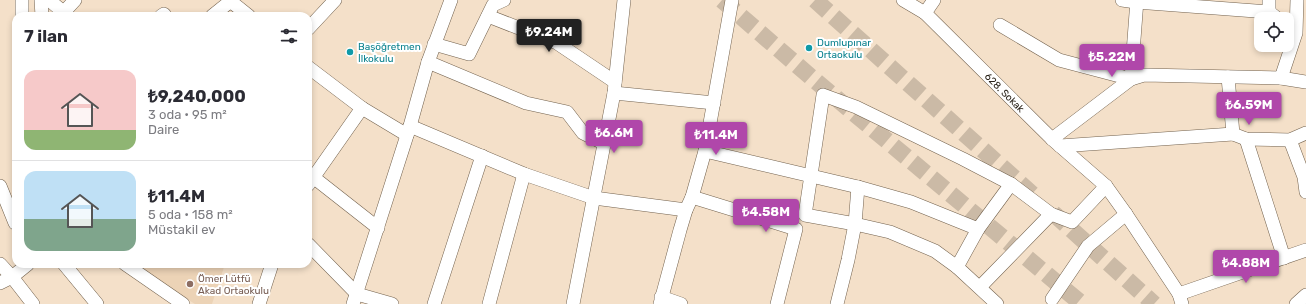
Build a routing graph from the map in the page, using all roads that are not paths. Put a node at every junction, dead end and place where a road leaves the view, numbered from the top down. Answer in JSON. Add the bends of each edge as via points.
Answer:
{"nodes":[{"id":1,"x":22,"y":0,"type":"edge"},
{"id":2,"x":40,"y":0,"type":"edge"},
{"id":3,"x":49,"y":0,"type":"edge"},
{"id":4,"x":75,"y":0,"type":"edge"},
{"id":5,"x":230,"y":0,"type":"edge"},
{"id":6,"x":335,"y":0,"type":"edge"},
{"id":7,"x":451,"y":0,"type":"edge"},
{"id":8,"x":504,"y":0,"type":"edge"},
{"id":9,"x":624,"y":0,"type":"edge"},
{"id":10,"x":732,"y":0,"type":"edge"},
{"id":11,"x":903,"y":0,"type":"edge"},
{"id":12,"x":934,"y":0,"type":"edge"},
{"id":13,"x":1122,"y":0,"type":"edge"},
{"id":14,"x":1297,"y":0,"type":"edge"},
{"id":15,"x":1136,"y":1,"type":"edge"},
{"id":16,"x":1272,"y":10,"type":"edge"},
{"id":17,"x":22,"y":12,"type":"edge"},
{"id":18,"x":42,"y":12,"type":"edge"},
{"id":19,"x":64,"y":12,"type":"edge"},
{"id":20,"x":67,"y":12,"type":"edge"},
{"id":21,"x":216,"y":12,"type":"edge"},
{"id":22,"x":244,"y":12,"type":"edge"},
{"id":23,"x":925,"y":13,"type":"junction"},
{"id":24,"x":488,"y":16,"type":"junction"},
{"id":25,"x":1294,"y":18,"type":"edge"},
{"id":26,"x":312,"y":25,"type":"edge"},
{"id":27,"x":1000,"y":26,"type":"dead end"},
{"id":28,"x":434,"y":44,"type":"junction"},
{"id":29,"x":1287,"y":52,"type":"edge"},
{"id":30,"x":428,"y":62,"type":"junction"},
{"id":31,"x":312,"y":70,"type":"edge"},
{"id":32,"x":1228,"y":77,"type":"junction"},
{"id":33,"x":1281,"y":78,"type":"junction"},
{"id":34,"x":1132,"y":79,"type":"junction"},
{"id":35,"x":1306,"y":82,"type":"edge"},
{"id":36,"x":614,"y":87,"type":"junction"},
{"id":37,"x":714,"y":103,"type":"junction"},
{"id":38,"x":362,"y":108,"type":"junction"},
{"id":39,"x":409,"y":131,"type":"junction"},
{"id":40,"x":1306,"y":133,"type":"edge"},
{"id":41,"x":1240,"y":136,"type":"junction"},
{"id":42,"x":1290,"y":140,"type":"junction"},
{"id":43,"x":1056,"y":142,"type":"junction"},
{"id":44,"x":603,"y":143,"type":"junction"},
{"id":45,"x":705,"y":152,"type":"junction"},
{"id":46,"x":482,"y":156,"type":"junction"},
{"id":47,"x":312,"y":174,"type":"edge"},
{"id":48,"x":524,"y":174,"type":"junction"},
{"id":49,"x":811,"y":175,"type":"junction"},
{"id":50,"x":312,"y":180,"type":"edge"},
{"id":51,"x":1011,"y":184,"type":"junction"},
{"id":52,"x":0,"y":186,"type":"edge"},
{"id":53,"x":1106,"y":186,"type":"junction"},
{"id":54,"x":858,"y":187,"type":"junction"},
{"id":55,"x":1306,"y":192,"type":"edge"},
{"id":56,"x":692,"y":197,"type":"junction"},
{"id":57,"x":594,"y":198,"type":"junction"},
{"id":58,"x":686,"y":210,"type":"junction"},
{"id":59,"x":0,"y":212,"type":"edge"},
{"id":60,"x":12,"y":214,"type":"edge"},
{"id":61,"x":1050,"y":214,"type":"junction"},
{"id":62,"x":1126,"y":214,"type":"junction"},
{"id":63,"x":804,"y":215,"type":"junction"},
{"id":64,"x":12,"y":220,"type":"edge"},
{"id":65,"x":854,"y":224,"type":"junction"},
{"id":66,"x":378,"y":228,"type":"junction"},
{"id":67,"x":796,"y":229,"type":"junction"},
{"id":68,"x":978,"y":229,"type":"junction"},
{"id":69,"x":312,"y":249,"type":"edge"},
{"id":70,"x":1306,"y":250,"type":"edge"},
{"id":71,"x":1284,"y":258,"type":"junction"},
{"id":72,"x":0,"y":264,"type":"edge"},
{"id":73,"x":957,"y":267,"type":"junction"},
{"id":74,"x":23,"y":268,"type":"edge"},
{"id":75,"x":67,"y":268,"type":"edge"},
{"id":76,"x":131,"y":268,"type":"edge"},
{"id":77,"x":271,"y":268,"type":"edge"},
{"id":78,"x":12,"y":277,"type":"junction"},
{"id":79,"x":0,"y":284,"type":"edge"},
{"id":80,"x":980,"y":287,"type":"junction"},
{"id":81,"x":1306,"y":294,"type":"edge"},
{"id":82,"x":355,"y":299,"type":"edge"},
{"id":83,"x":1180,"y":299,"type":"edge"},
{"id":84,"x":660,"y":301,"type":"edge"},
{"id":85,"x":1053,"y":302,"type":"edge"},
{"id":86,"x":33,"y":304,"type":"edge"},
{"id":87,"x":97,"y":304,"type":"edge"},
{"id":88,"x":183,"y":304,"type":"edge"},
{"id":89,"x":259,"y":304,"type":"edge"},
{"id":90,"x":392,"y":304,"type":"edge"},
{"id":91,"x":434,"y":304,"type":"edge"},
{"id":92,"x":489,"y":304,"type":"edge"},
{"id":93,"x":573,"y":304,"type":"edge"},
{"id":94,"x":681,"y":304,"type":"edge"},
{"id":95,"x":777,"y":304,"type":"edge"},
{"id":96,"x":836,"y":304,"type":"edge"},
{"id":97,"x":997,"y":304,"type":"edge"},
{"id":98,"x":1296,"y":304,"type":"edge"}],
"edges":[{"from":1,"to":17,"type":"street"},
{"from":2,"to":18,"type":"street"},
{"from":3,"to":19,"type":"street"},
{"from":4,"to":20,"type":"street"},
{"from":5,"to":21,"type":"street"},
{"from":5,"to":22,"type":"street"},
{"from":6,"to":26,"type":"street"},
{"from":7,"to":28,"type":"street"},
{"from":8,"to":24,"type":"street","via":[[493,4]]},
{"from":9,"to":36,"type":"street"},
{"from":10,"to":37,"type":"street"},
{"from":11,"to":23,"type":"street","name":"628. Sokak"},
{"from":12,"to":23,"type":"street"},
{"from":13,"to":15,"type":"street"},
{"from":14,"to":25,"type":"street"},
{"from":15,"to":16,"type":"street"},
{"from":15,"to":34,"type":"street"},
{"from":23,"to":43,"type":"street","name":"628. Sokak"},
{"from":24,"to":28,"type":"street","via":[[469,54]]},
{"from":24,"to":36,"type":"street","via":[[557,42]]},
{"from":27,"to":34,"type":"street","via":[[1059,60]]},
{"from":28,"to":30,"type":"street"},
{"from":29,"to":33,"type":"street"},
{"from":30,"to":39,"type":"street"},
{"from":30,"to":44,"type":"street","via":[[526,103],[567,112],[583,133]]},
{"from":31,"to":38,"type":"street"},
{"from":32,"to":33,"type":"street"},
{"from":32,"to":34,"type":"street","via":[[1144,75]]},
{"from":32,"to":41,"type":"street"},
{"from":33,"to":35,"type":"street"},
{"from":34,"to":43,"type":"street"},
{"from":36,"to":37,"type":"street"},
{"from":36,"to":44,"type":"street"},
{"from":37,"to":45,"type":"street"},
{"from":38,"to":39,"type":"street"},
{"from":38,"to":47,"type":"street"},
{"from":39,"to":46,"type":"street"},
{"from":39,"to":66,"type":"street"},
{"from":40,"to":42,"type":"street"},
{"from":41,"to":42,"type":"street"},
{"from":41,"to":43,"type":"street"},
{"from":41,"to":71,"type":"street"},
{"from":42,"to":55,"type":"street","via":[[1304,177]]},
{"from":43,"to":53,"type":"street","name":"628. Sokak"},
{"from":44,"to":57,"type":"street"},
{"from":45,"to":49,"type":"street"},
{"from":45,"to":56,"type":"street"},
{"from":46,"to":48,"type":"street"},
{"from":46,"to":91,"type":"street"},
{"from":48,"to":57,"type":"street"},
{"from":48,"to":92,"type":"street"},
{"from":49,"to":51,"type":"street","via":[[823,95],[856,107]]},
{"from":49,"to":54,"type":"street"},
{"from":49,"to":63,"type":"street"},
{"from":50,"to":66,"type":"street"},
{"from":51,"to":61,"type":"street"},
{"from":51,"to":68,"type":"street"},
{"from":52,"to":60,"type":"street"},
{"from":53,"to":61,"type":"street","via":[[1072,222]]},
{"from":53,"to":62,"type":"street","name":"628. Sokak"},
{"from":54,"to":65,"type":"street"},
{"from":54,"to":68,"type":"street","via":[[910,202]]},
{"from":56,"to":58,"type":"street"},
{"from":56,"to":67,"type":"street"},
{"from":57,"to":58,"type":"street"},
{"from":57,"to":93,"type":"street"},
{"from":58,"to":84,"type":"street"},
{"from":59,"to":64,"type":"street"},
{"from":61,"to":80,"type":"street"},
{"from":62,"to":83,"type":"street","name":"628. Sokak"},
{"from":62,"to":85,"type":"street","via":[[1088,246]]},
{"from":63,"to":65,"type":"street"},
{"from":63,"to":67,"type":"street"},
{"from":65,"to":73,"type":"street","via":[[890,232],[936,251]]},
{"from":65,"to":96,"type":"street","via":[[848,260]]},
{"from":66,"to":82,"type":"street"},
{"from":67,"to":95,"type":"street"},
{"from":68,"to":73,"type":"street"},
{"from":69,"to":82,"type":"street"},
{"from":70,"to":71,"type":"street"},
{"from":71,"to":83,"type":"street"},
{"from":72,"to":78,"type":"street"},
{"from":73,"to":80,"type":"street"},
{"from":74,"to":78,"type":"street"},
{"from":75,"to":87,"type":"street"},
{"from":76,"to":88,"type":"street"},
{"from":77,"to":89,"type":"street"},
{"from":78,"to":79,"type":"street"},
{"from":78,"to":86,"type":"street"},
{"from":80,"to":97,"type":"street"},
{"from":81,"to":98,"type":"street"},
{"from":82,"to":90,"type":"street"},
{"from":84,"to":94,"type":"street"}]}
